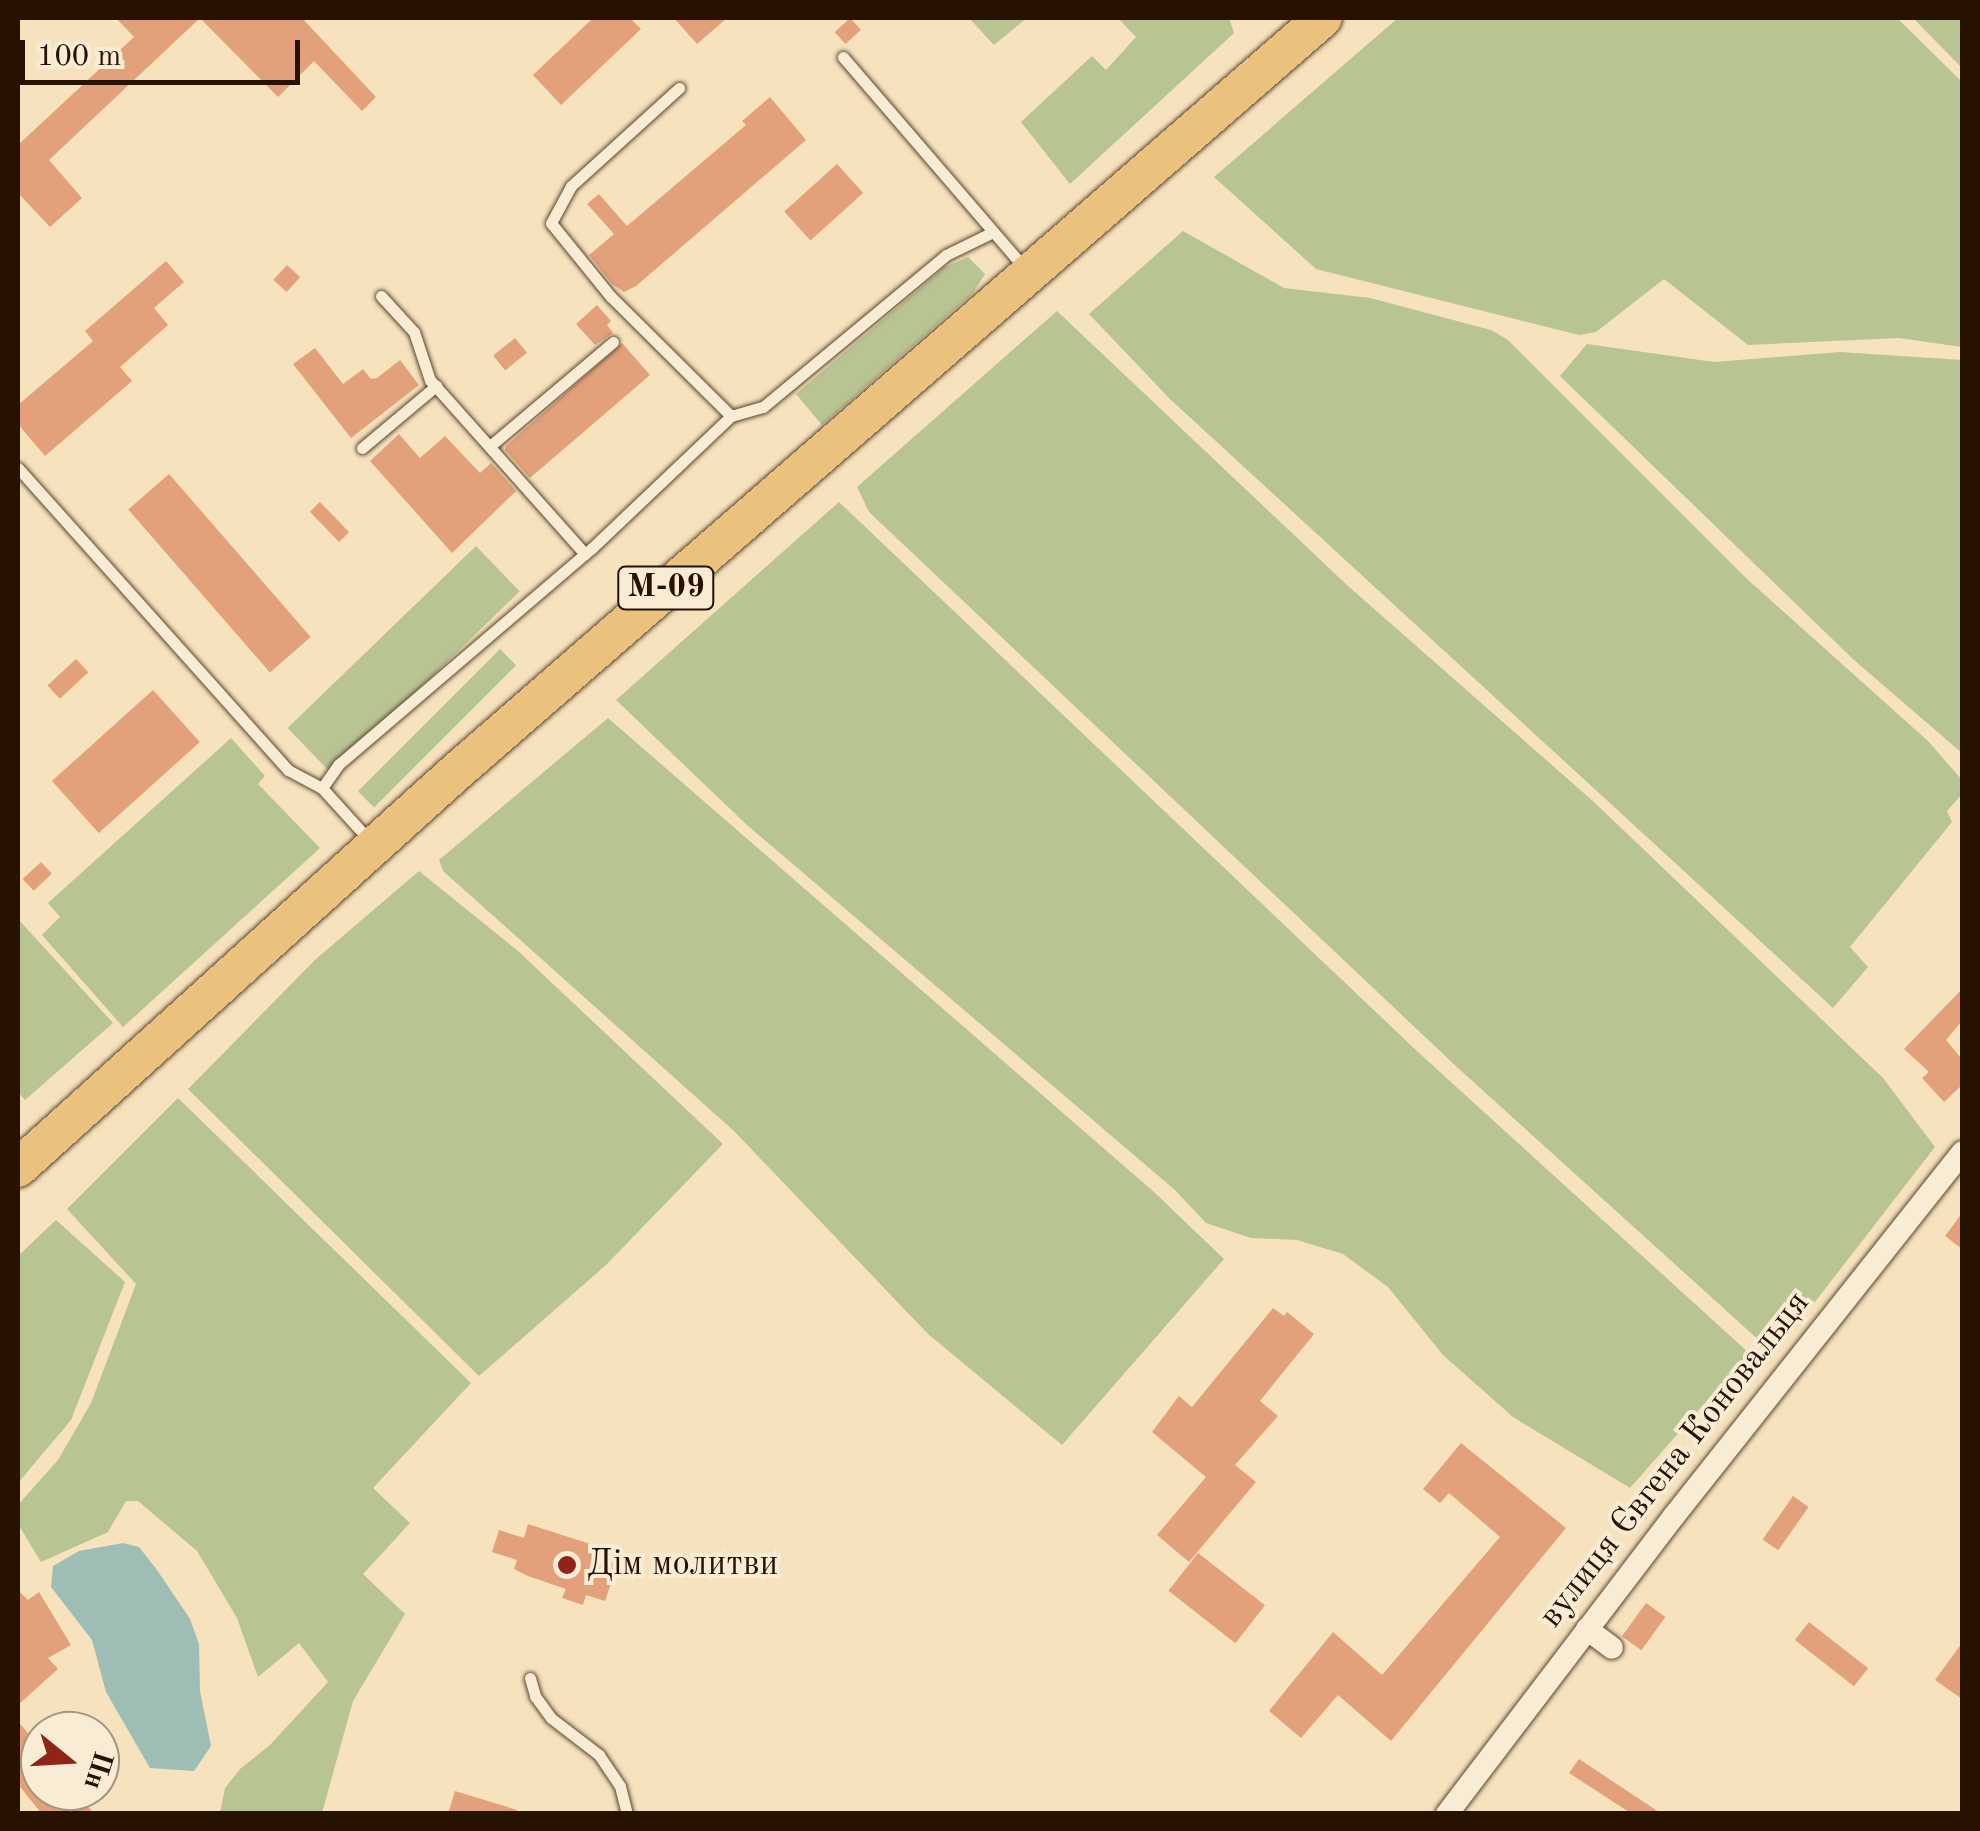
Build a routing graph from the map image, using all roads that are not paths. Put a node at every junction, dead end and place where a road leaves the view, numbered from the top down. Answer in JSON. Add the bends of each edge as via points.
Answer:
{"nodes":[{"id":1,"x":1304,"y":23,"type":"edge"},
{"id":2,"x":843,"y":57,"type":"dead end"},
{"id":3,"x":679,"y":88,"type":"dead end"},
{"id":4,"x":994,"y":232,"type":"junction"},
{"id":5,"x":1027,"y":272,"type":"junction"},
{"id":6,"x":381,"y":296,"type":"dead end"},
{"id":7,"x":613,"y":342,"type":"dead end"},
{"id":8,"x":436,"y":386,"type":"junction"},
{"id":9,"x":730,"y":416,"type":"junction"},
{"id":10,"x":490,"y":446,"type":"junction"},
{"id":11,"x":362,"y":448,"type":"dead end"},
{"id":12,"x":18,"y":468,"type":"edge"},
{"id":13,"x":585,"y":554,"type":"junction"},
{"id":14,"x":322,"y":788,"type":"junction"},
{"id":15,"x":374,"y":846,"type":"junction"},
{"id":16,"x":1962,"y":1152,"type":"edge"},
{"id":17,"x":18,"y":1168,"type":"edge"},
{"id":18,"x":1587,"y":1630,"type":"junction"},
{"id":19,"x":1612,"y":1648,"type":"dead end"},
{"id":20,"x":530,"y":1678,"type":"dead end"},
{"id":21,"x":628,"y":1814,"type":"edge"},
{"id":22,"x":1447,"y":1814,"type":"edge"}],
"edges":[{"from":1,"to":5,"type":"highway","number":"М-09"},
{"from":2,"to":4,"type":"lane"},
{"from":3,"to":9,"type":"lane","via":[[571,186],[550,223],[611,298]]},
{"from":4,"to":5,"type":"lane"},
{"from":4,"to":9,"type":"lane","via":[[946,255],[763,407]]},
{"from":5,"to":15,"type":"highway","number":"М-09"},
{"from":6,"to":8,"type":"lane","via":[[414,332]]},
{"from":7,"to":10,"type":"lane"},
{"from":8,"to":10,"type":"lane"},
{"from":8,"to":11,"type":"lane"},
{"from":9,"to":13,"type":"lane"},
{"from":10,"to":13,"type":"lane"},
{"from":12,"to":14,"type":"lane","via":[[288,770]]},
{"from":13,"to":14,"type":"lane","via":[[338,764]]},
{"from":14,"to":15,"type":"lane"},
{"from":15,"to":17,"type":"highway","number":"М-09"},
{"from":16,"to":18,"type":"street","name":"вулиця Євгена Коновальця"},
{"from":18,"to":19,"type":"street"},
{"from":18,"to":22,"type":"street","name":"вулиця Євгена Коновальця"},
{"from":20,"to":21,"type":"lane","via":[[551,1718],[599,1755],[620,1786]]}]}
